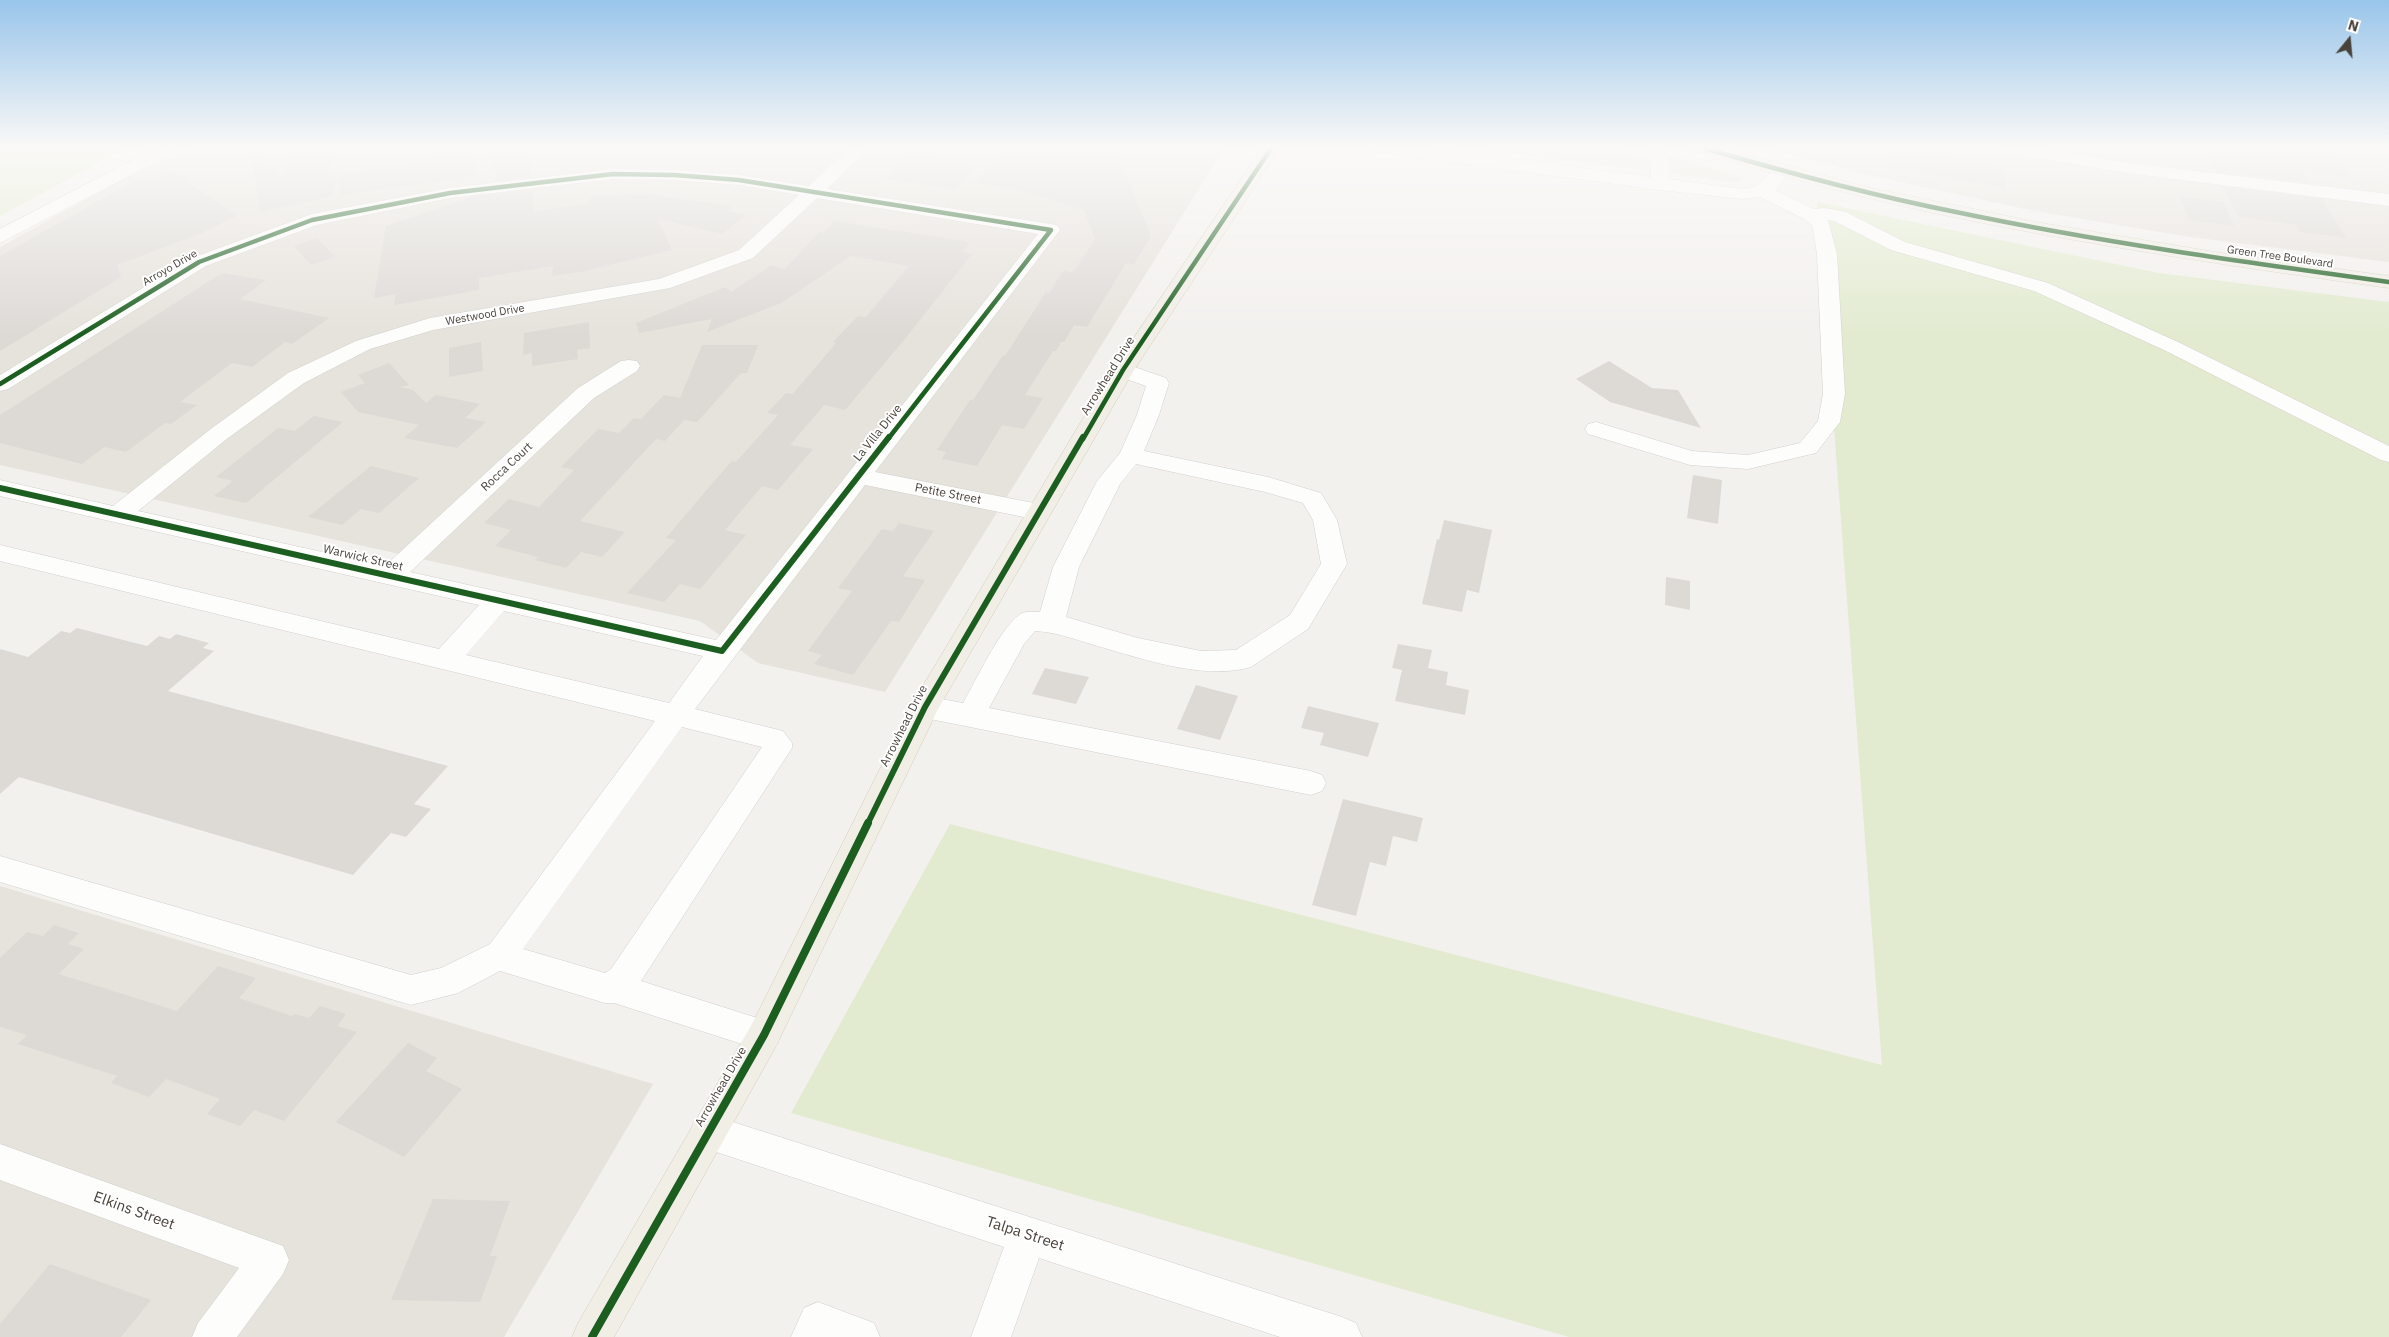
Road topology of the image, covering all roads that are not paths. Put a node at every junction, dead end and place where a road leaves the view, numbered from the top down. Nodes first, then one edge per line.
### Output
1 (52, 209) edge
2 (366, 209) edge
3 (795, 209) edge
4 (922, 209) edge
5 (1230, 209) edge
6 (1801, 209) edge
7 (1937, 209) edge
8 (1812, 215) junction
9 (1051, 230) joint
10 (0, 237) edge
11 (2389, 282) edge
12 (629, 366) dead end
13 (1123, 370) junction
14 (0, 384) edge
15 (1596, 429) dead end
16 (1131, 455) junction
17 (2389, 455) edge
18 (858, 476) junction
19 (0, 488) edge
20 (1039, 512) junction
21 (117, 515) junction
22 (0, 552) edge
23 (390, 576) junction
24 (499, 600) junction
25 (1051, 622) junction
26 (722, 650) junction
27 (445, 660) junction
28 (925, 707) junction
29 (675, 715) junction
30 (971, 715) junction
31 (1311, 783) dead end
32 (0, 869) edge
33 (502, 954) junction
34 (614, 988) junction
35 (764, 1035) junction
36 (708, 1132) junction
37 (0, 1162) edge
38 (1028, 1235) junction
39 (212, 1337) edge
40 (592, 1337) edge
41 (811, 1337) edge
42 (860, 1337) edge
43 (991, 1337) edge
44 (1342, 1337) edge

1 - 10 street
2 - 14 street, Arroyo Drive
3 - 21 street, Westwood Drive
4 - 9 street, Arroyo Drive
5 - 13 main road, Arrowhead Drive
6 - 8 street
7 - 11 main road, Green Tree Boulevard
8 - 15 street
8 - 17 street
9 - 18 street, La Villa Drive
12 - 23 street, Rocca Court
13 - 16 street
13 - 20 main road, Arrowhead Drive
16 - 25 street
16 - 25 street
18 - 20 street, Petite Street
18 - 26 street, La Villa Drive
19 - 21 street, Warwick Street
20 - 28 main road, Arrowhead Drive
21 - 23 street, Warwick Street
22 - 27 street
23 - 24 street, Warwick Street
24 - 26 street, Warwick Street
24 - 27 street
25 - 30 street
26 - 29 street, La Villa Drive
27 - 29 street
28 - 30 street
28 - 35 main road, Arrowhead Drive
29 - 33 street, La Villa Drive
29 - 34 street
30 - 31 street
32 - 33 street
33 - 34 street
34 - 35 street
35 - 36 main road, Arrowhead Drive
36 - 38 street, Talpa Street
36 - 40 main road, Arrowhead Drive
37 - 39 street, Elkins Street
38 - 43 street
38 - 44 street, Talpa Street
41 - 42 street

